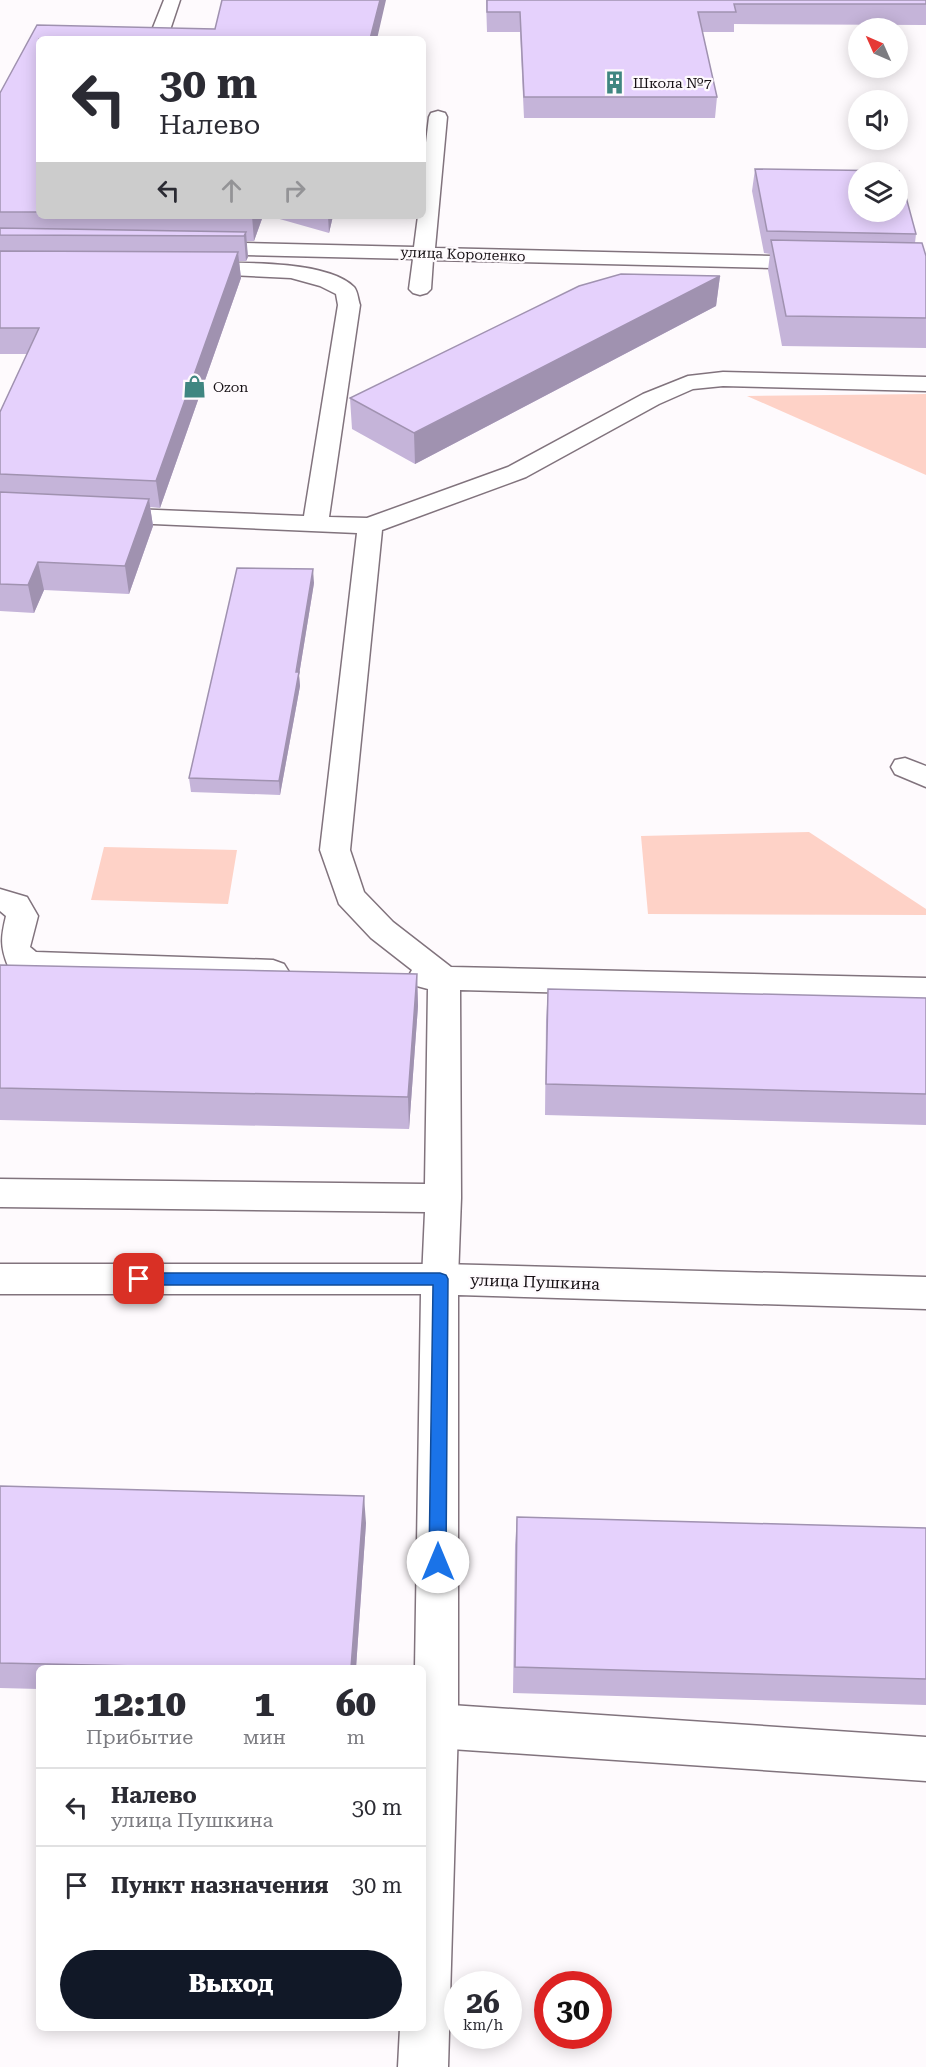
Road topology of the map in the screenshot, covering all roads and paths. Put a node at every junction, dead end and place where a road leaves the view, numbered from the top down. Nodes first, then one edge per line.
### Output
1 (172, 0) edge
2 (161, 30) edge
3 (438, 117) dead end
4 (427, 179) edge
5 (426, 197) edge
6 (425, 219) edge
7 (423, 252) junction
8 (830, 263) edge
9 (420, 289) dead end
10 (926, 384) edge
11 (82, 514) edge
12 (315, 524) junction
13 (370, 526) junction
14 (0, 900) edge
15 (304, 973) edge
16 (398, 976) edge
17 (444, 978) junction
18 (926, 990) edge
19 (0, 1193) edge
20 (443, 1198) junction
21 (0, 1279) edge
22 (440, 1279) junction
23 (926, 1293) edge
24 (436, 1726) junction
25 (926, 1759) edge
26 (426, 1988) edge
27 (424, 2031) edge
28 (423, 2067) edge

1 - 2 street
3 - 4 street
4 - 5 street
6 - 7 street
7 - 8 street, улица Короленко
7 - 9 street
7 - 12 street, улица Короленко
10 - 13 street
11 - 12 street
12 - 13 street
13 - 17 street
14 - 15 street
16 - 17 street
17 - 18 street
17 - 20 street
19 - 20 street
20 - 22 street
21 - 22 street, улица Пушкина
22 - 23 street, улица Пушкина
22 - 24 street
24 - 25 street
24 - 26 street
27 - 28 street

